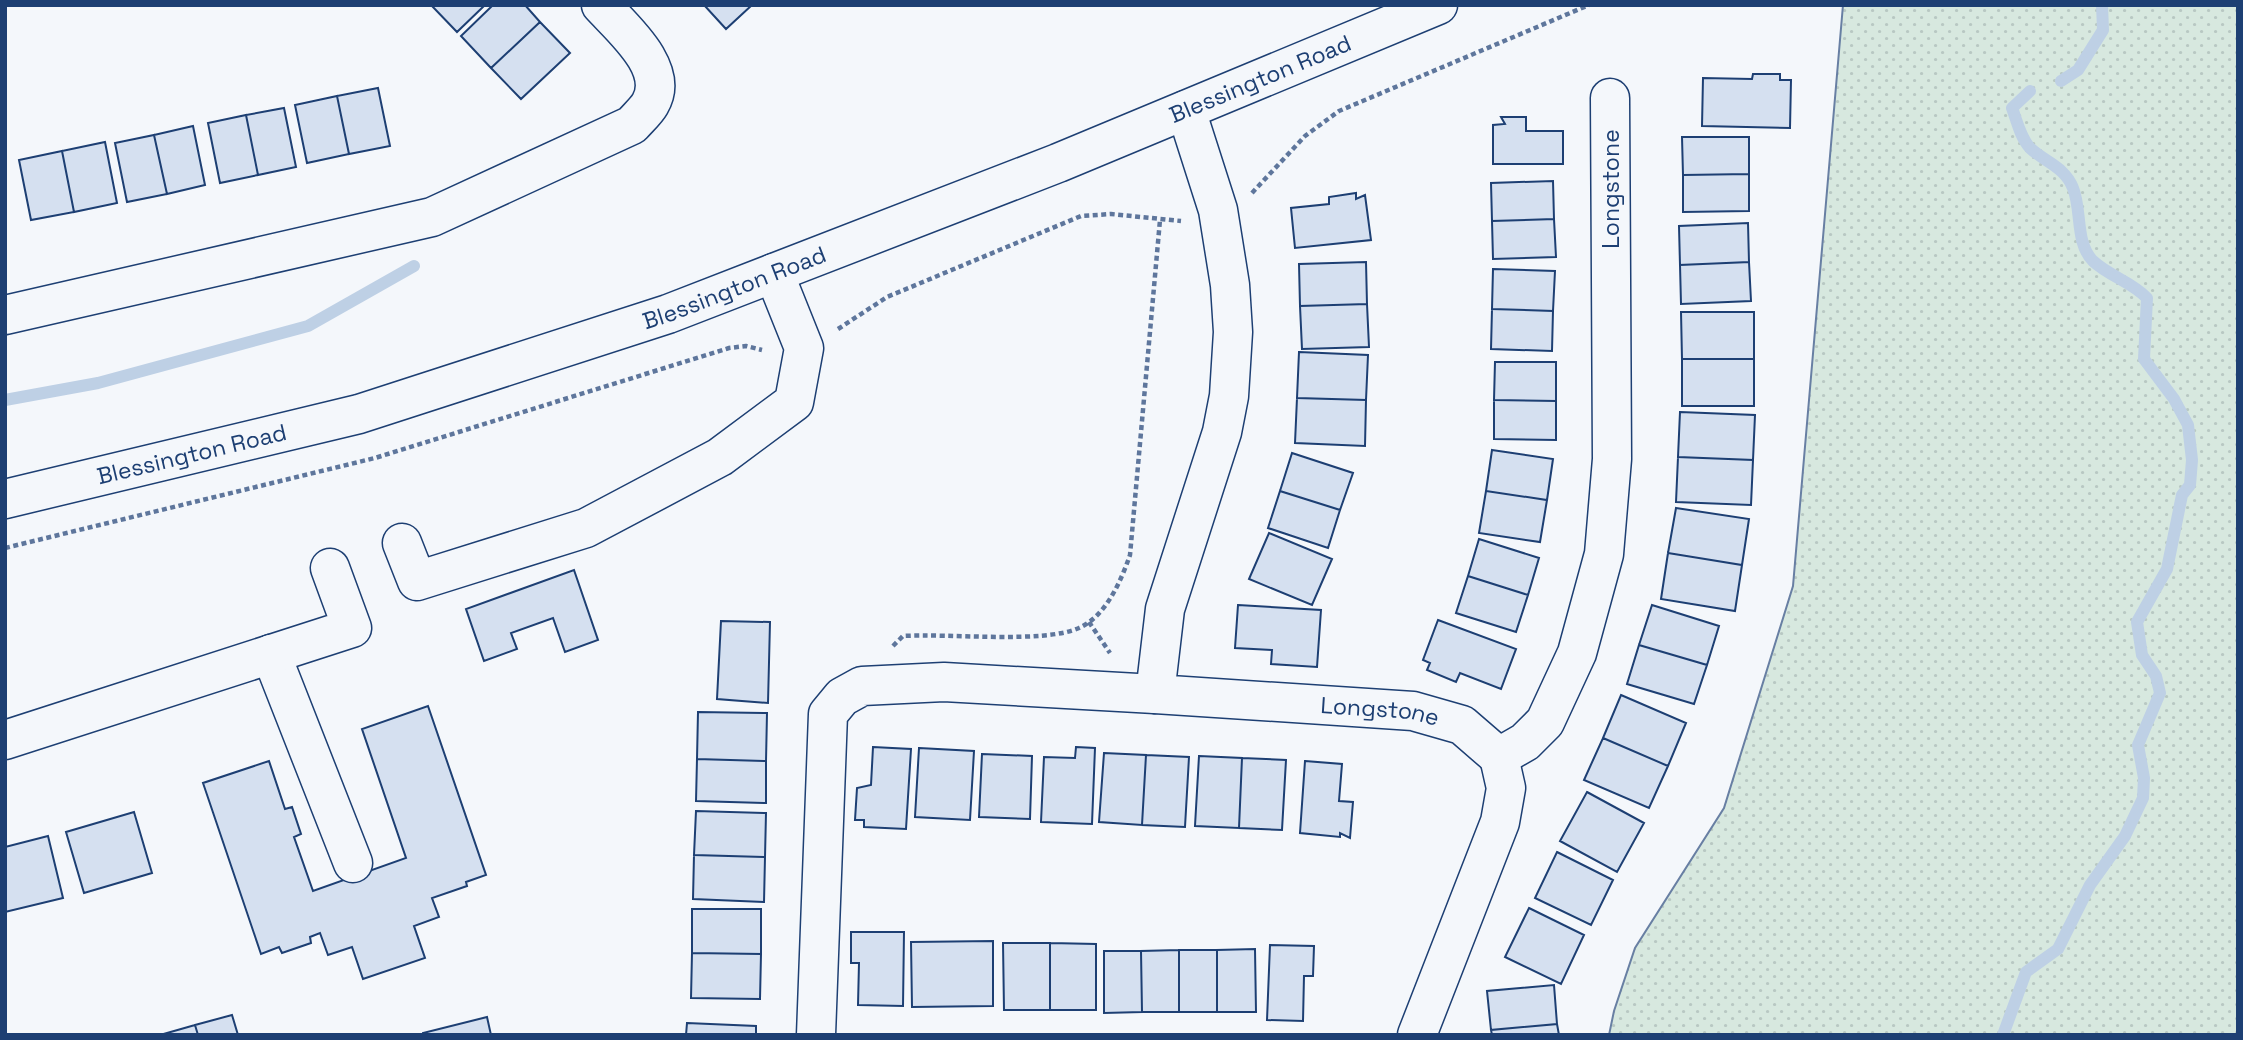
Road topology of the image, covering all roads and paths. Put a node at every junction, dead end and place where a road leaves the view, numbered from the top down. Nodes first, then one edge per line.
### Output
1 (601, 5) edge
2 (1438, 5) edge
3 (1589, 5) edge
4 (1611, 98) dead end
5 (1186, 110) junction
6 (1249, 196) dead end
7 (1189, 218) dead end
8 (1160, 220) junction
9 (774, 273) junction
10 (5, 315) edge
11 (829, 333) dead end
12 (5, 499) edge
13 (402, 543) dead end
14 (330, 568) dead end
15 (271, 654) junction
16 (878, 686) junction
17 (1155, 694) junction
18 (5, 740) edge
19 (1499, 757) junction
20 (353, 863) dead end
21 (816, 1035) edge
22 (1417, 1035) edge

1 - 10 street
2 - 5 street, Blessington Road
3 - 6 path
4 - 19 street, Longstone
5 - 9 street, Blessington Road
5 - 17 street
7 - 8 path
8 - 11 path
8 - 16 path
9 - 12 street, Blessington Road
9 - 13 street
14 - 15 street
15 - 18 street
15 - 20 street
16 - 17 street, Longstone
16 - 21 street, Longstone
17 - 19 street, Longstone
19 - 22 street

